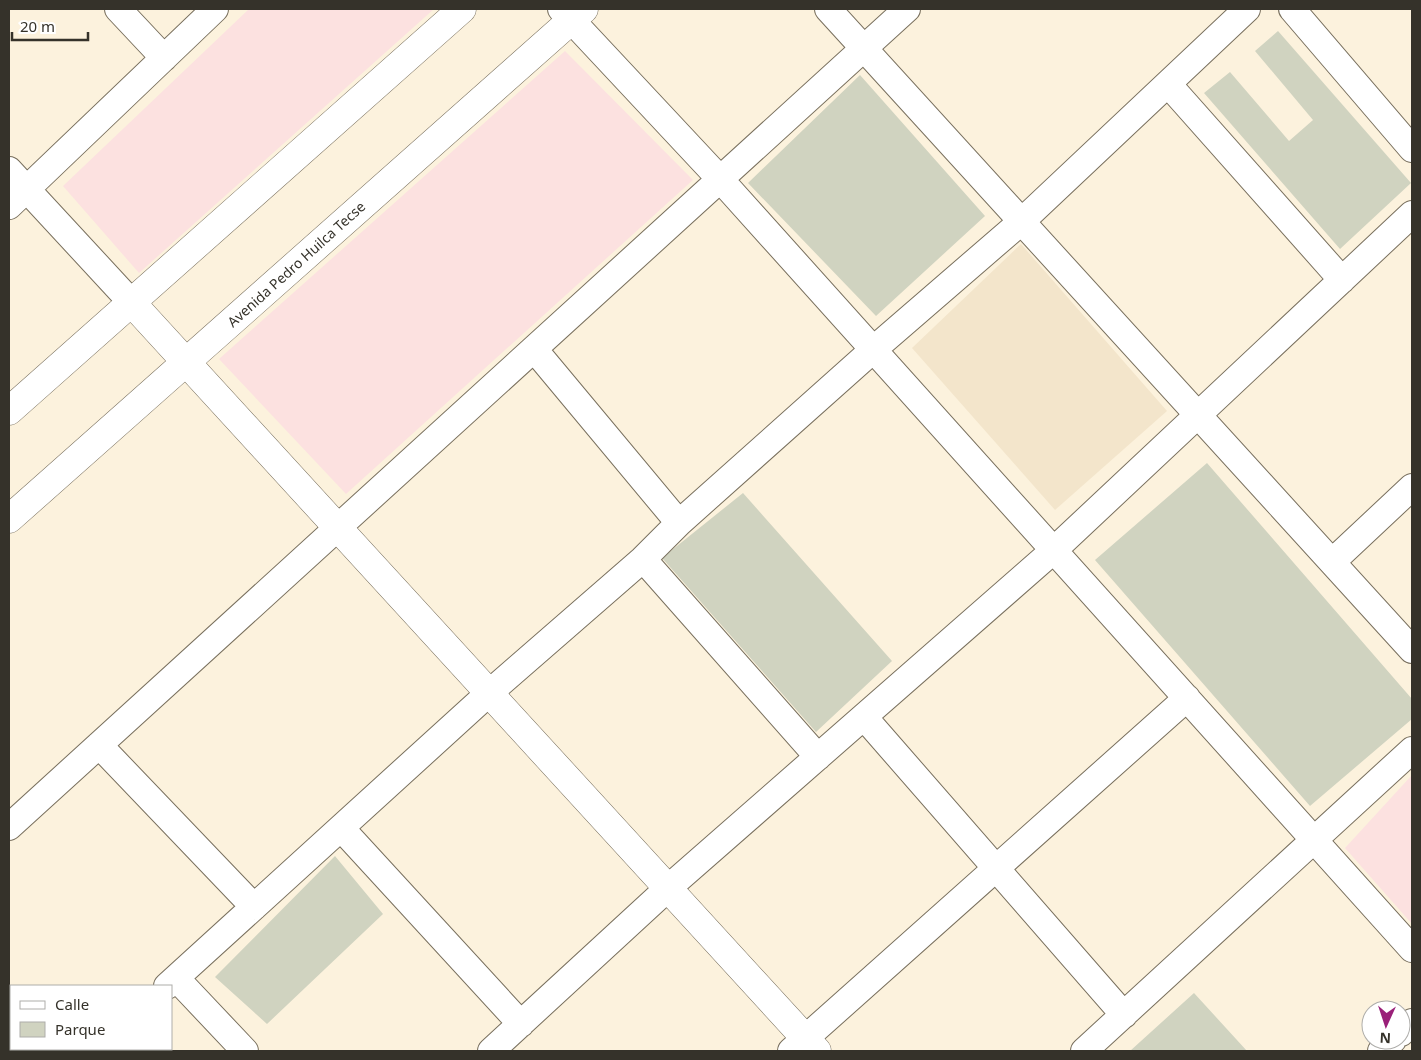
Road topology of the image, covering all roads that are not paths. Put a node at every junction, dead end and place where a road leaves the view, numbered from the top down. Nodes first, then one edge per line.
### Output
1 (118, 9) edge
2 (215, 9) edge
3 (462, 9) edge
4 (828, 9) edge
5 (907, 9) edge
6 (1247, 9) edge
7 (1292, 9) edge
8 (572, 12) edge
9 (865, 48) junction
10 (164, 58) junction
11 (1168, 84) junction
12 (1412, 148) edge
13 (9, 170) edge
14 (720, 179) junction
15 (18, 198) edge
16 (1411, 218) edge
17 (1022, 221) junction
18 (1342, 280) junction
19 (131, 302) junction
20 (534, 349) junction
21 (874, 349) junction
22 (186, 362) junction
23 (9, 411) edge
24 (1199, 416) junction
25 (1412, 487) edge
26 (9, 519) edge
27 (679, 523) junction
28 (338, 527) junction
29 (1054, 550) junction
30 (642, 559) junction
31 (1332, 562) junction
32 (1412, 650) edge
33 (489, 693) junction
34 (1188, 698) junction
35 (864, 717) junction
36 (99, 745) junction
37 (1412, 750) edge
38 (818, 757) junction
39 (9, 827) edge
40 (341, 828) junction
41 (1315, 841) junction
42 (996, 868) junction
43 (667, 889) junction
44 (254, 907) junction
45 (1412, 949) edge
46 (172, 982) edge
47 (1124, 1015) junction
48 (521, 1024) junction
49 (805, 1047) edge
50 (500, 1048) edge
51 (245, 1051) edge
52 (1084, 1051) edge

1 - 10 street
2 - 10 street
3 - 19 main road
4 - 9 street
5 - 9 street
6 - 11 street
7 - 12 street
8 - 14 street
8 - 22 main road, Avenida Pedro Huilca Tecse
9 - 14 street
9 - 17 street
10 - 15 street
11 - 17 street
11 - 18 street
13 - 15 street
14 - 20 street
14 - 21 street
15 - 19 street
16 - 18 street
17 - 21 street
17 - 24 street
18 - 24 street
19 - 22 main road
19 - 23 main road
20 - 27 street
20 - 28 street
21 - 27 street
21 - 29 street
22 - 26 main road, Avenida Pedro Huilca Tecse
22 - 28 main road
24 - 29 street
24 - 31 street
25 - 31 street
27 - 30 street
28 - 33 main road
28 - 36 street
29 - 34 street
29 - 35 street
30 - 33 street
30 - 38 street
31 - 32 street
33 - 40 street
33 - 43 main road
34 - 41 street
34 - 42 street
35 - 38 street
35 - 42 street
36 - 39 street
36 - 44 street
37 - 41 street
38 - 43 street
40 - 44 street
40 - 48 street
41 - 45 street
41 - 47 street
42 - 47 street
42 - 49 street
43 - 48 street
43 - 49 main road
44 - 46 street
46 - 51 street
47 - 52 street
48 - 50 street

